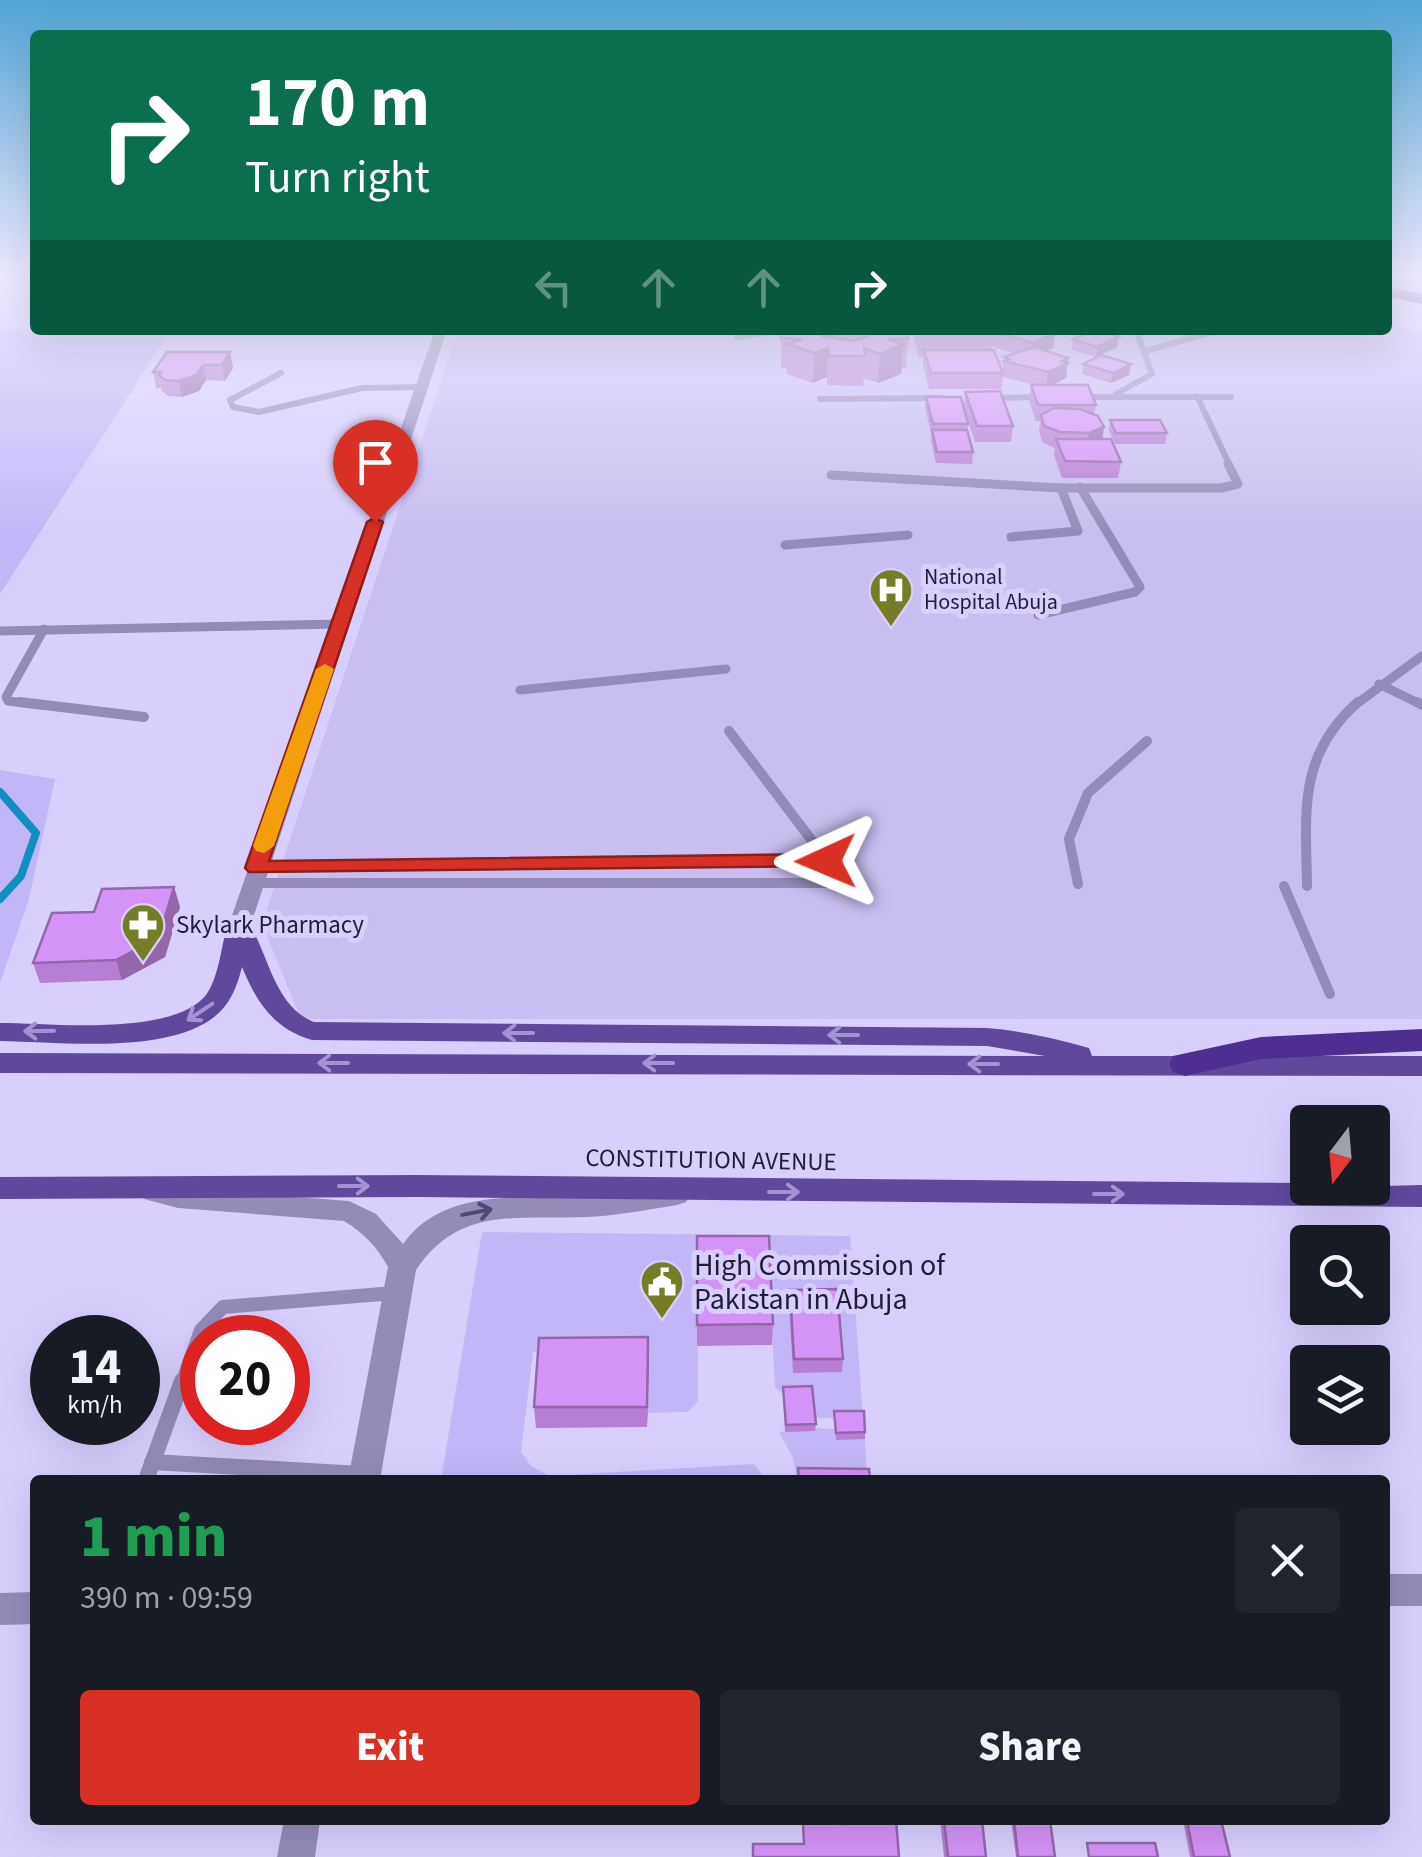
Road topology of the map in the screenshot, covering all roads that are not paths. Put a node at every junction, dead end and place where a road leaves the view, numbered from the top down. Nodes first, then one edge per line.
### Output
1 (431, 362) edge
2 (1149, 362) edge
3 (281, 373) dead end
4 (422, 387) junction
5 (1112, 396) junction
6 (1197, 396) junction
7 (1231, 396) dead end
8 (1048, 397) edge
9 (1064, 397) edge
10 (955, 398) edge
11 (974, 398) edge
12 (820, 400) dead end
13 (831, 476) dead end
14 (1062, 488) junction
15 (1080, 488) junction
16 (908, 535) dead end
17 (1012, 537) dead end
18 (786, 546) dead end
19 (1038, 615) dead end
20 (340, 624) junction
21 (44, 629) junction
22 (0, 631) edge
23 (1422, 656) edge
24 (726, 669) dead end
25 (1380, 684) junction
26 (520, 690) dead end
27 (1422, 706) edge
28 (144, 716) dead end
29 (728, 730) dead end
30 (1147, 741) dead end
31 (826, 861) junction
32 (254, 875) junction
33 (1078, 884) dead end
34 (1284, 886) dead end
35 (1307, 886) dead end
36 (238, 927) junction
37 (1330, 994) dead end
38 (0, 1032) edge
39 (1422, 1040) edge
40 (0, 1063) edge
41 (1112, 1064) junction
42 (1185, 1064) junction
43 (1422, 1066) edge
44 (6, 1188) edge
45 (130, 1188) junction
46 (710, 1191) junction
47 (1422, 1196) edge
48 (400, 1280) junction
49 (152, 1462) junction
50 (148, 1475) edge
51 (336, 1475) edge
52 (364, 1475) edge
53 (1390, 1590) edge
54 (1422, 1590) edge
55 (30, 1608) edge
56 (0, 1609) edge
57 (301, 1825) edge
58 (296, 1857) edge

1 - 4 street
2 - 5 lane
3 - 4 lane
4 - 20 street
5 - 6 lane
5 - 9 lane
6 - 7 lane
6 - 15 lane
8 - 11 lane
10 - 12 lane
13 - 14 lane
14 - 15 lane
14 - 17 lane
15 - 19 lane
16 - 18 lane
20 - 21 lane
20 - 32 street
21 - 22 lane
21 - 28 lane
23 - 25 lane
24 - 26 lane
25 - 27 lane
25 - 35 lane
29 - 31 lane
30 - 33 lane
31 - 32 lane
31 - 32 lane
32 - 36 street
34 - 37 lane
36 -> 38 main road
41 -> 36 main road
39 - 42 highway
41 -> 40 main road
41 - 42 main road
42 - 43 main road
44 - 45 main road, CONSTITUTION AVENUE
45 -> 46 main road, CONSTITUTION AVENUE
45 - 48 street
46 -> 47 main road, CONSTITUTION AVENUE
48 -> 46 street
48 - 49 lane
48 - 52 street
49 - 50 lane
49 - 51 lane
53 - 54 street
55 - 56 street
57 - 58 street

